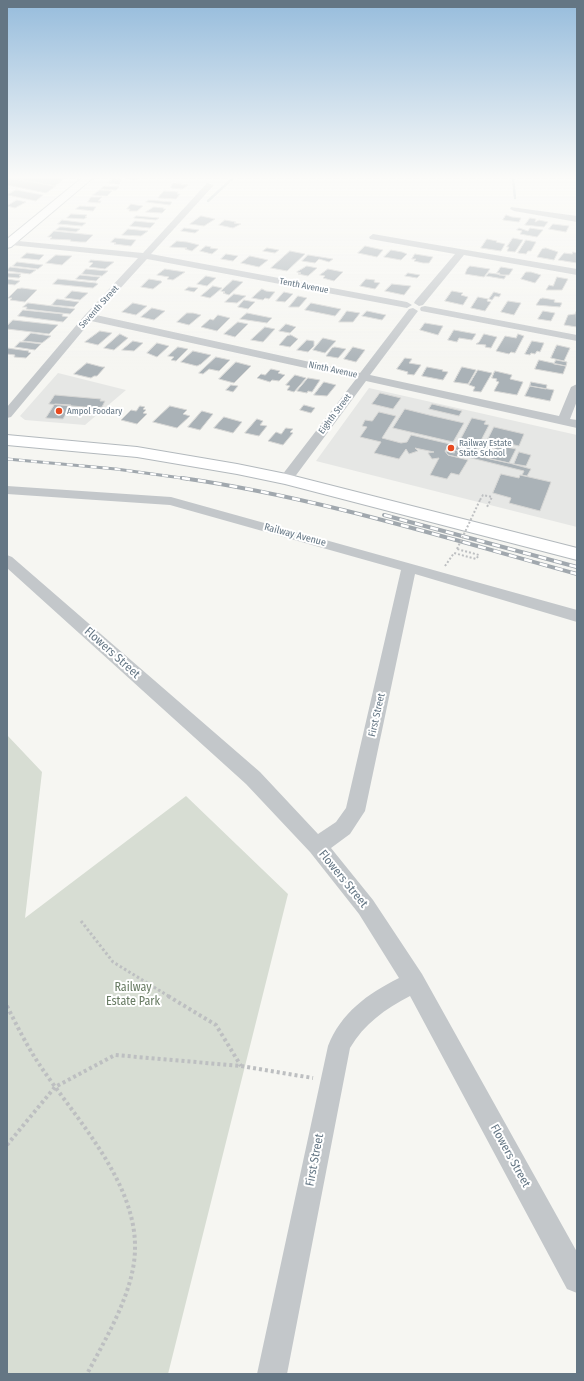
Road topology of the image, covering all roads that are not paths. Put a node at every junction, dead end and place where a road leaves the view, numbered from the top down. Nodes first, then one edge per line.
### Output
1 (158, 241) edge
2 (397, 241) edge
3 (9, 244) edge
4 (461, 253) junction
5 (145, 256) junction
6 (577, 272) edge
7 (416, 307) junction
8 (89, 317) junction
9 (577, 338) edge
10 (363, 376) junction
11 (577, 387) edge
12 (7, 414) edge
13 (563, 420) junction
14 (577, 424) edge
15 (7, 430) edge
16 (7, 440) edge
17 (290, 473) junction
18 (7, 490) edge
19 (577, 539) edge
20 (577, 554) edge
21 (7, 560) edge
22 (409, 567) junction
23 (577, 616) edge
24 (317, 846) junction
25 (414, 982) junction
26 (577, 1279) edge
27 (272, 1374) edge

1 - 5 street, Seventh Street
2 - 4 street
3 - 5 street, Tenth Avenue
4 - 6 street
4 - 7 street, Eighth Street
5 - 7 street, Tenth Avenue
5 - 8 street, Seventh Street
7 - 9 street, Tenth Avenue
7 - 10 street, Eighth Street
8 - 10 street, Ninth Avenue
8 - 12 street, Seventh Street
10 - 13 street, Ninth Avenue
10 - 17 street, Eighth Street
11 - 13 street
13 - 14 street, Ninth Avenue
15 - 17 main road
16 - 17 main road
17 - 19 main road
17 - 20 main road
18 - 22 street, Railway Avenue
21 - 24 street, Flowers Street
22 - 23 street, Railway Avenue
22 - 24 street, First Street
24 - 25 street, Flowers Street
25 - 26 street, Flowers Street
25 - 27 street, First Street

